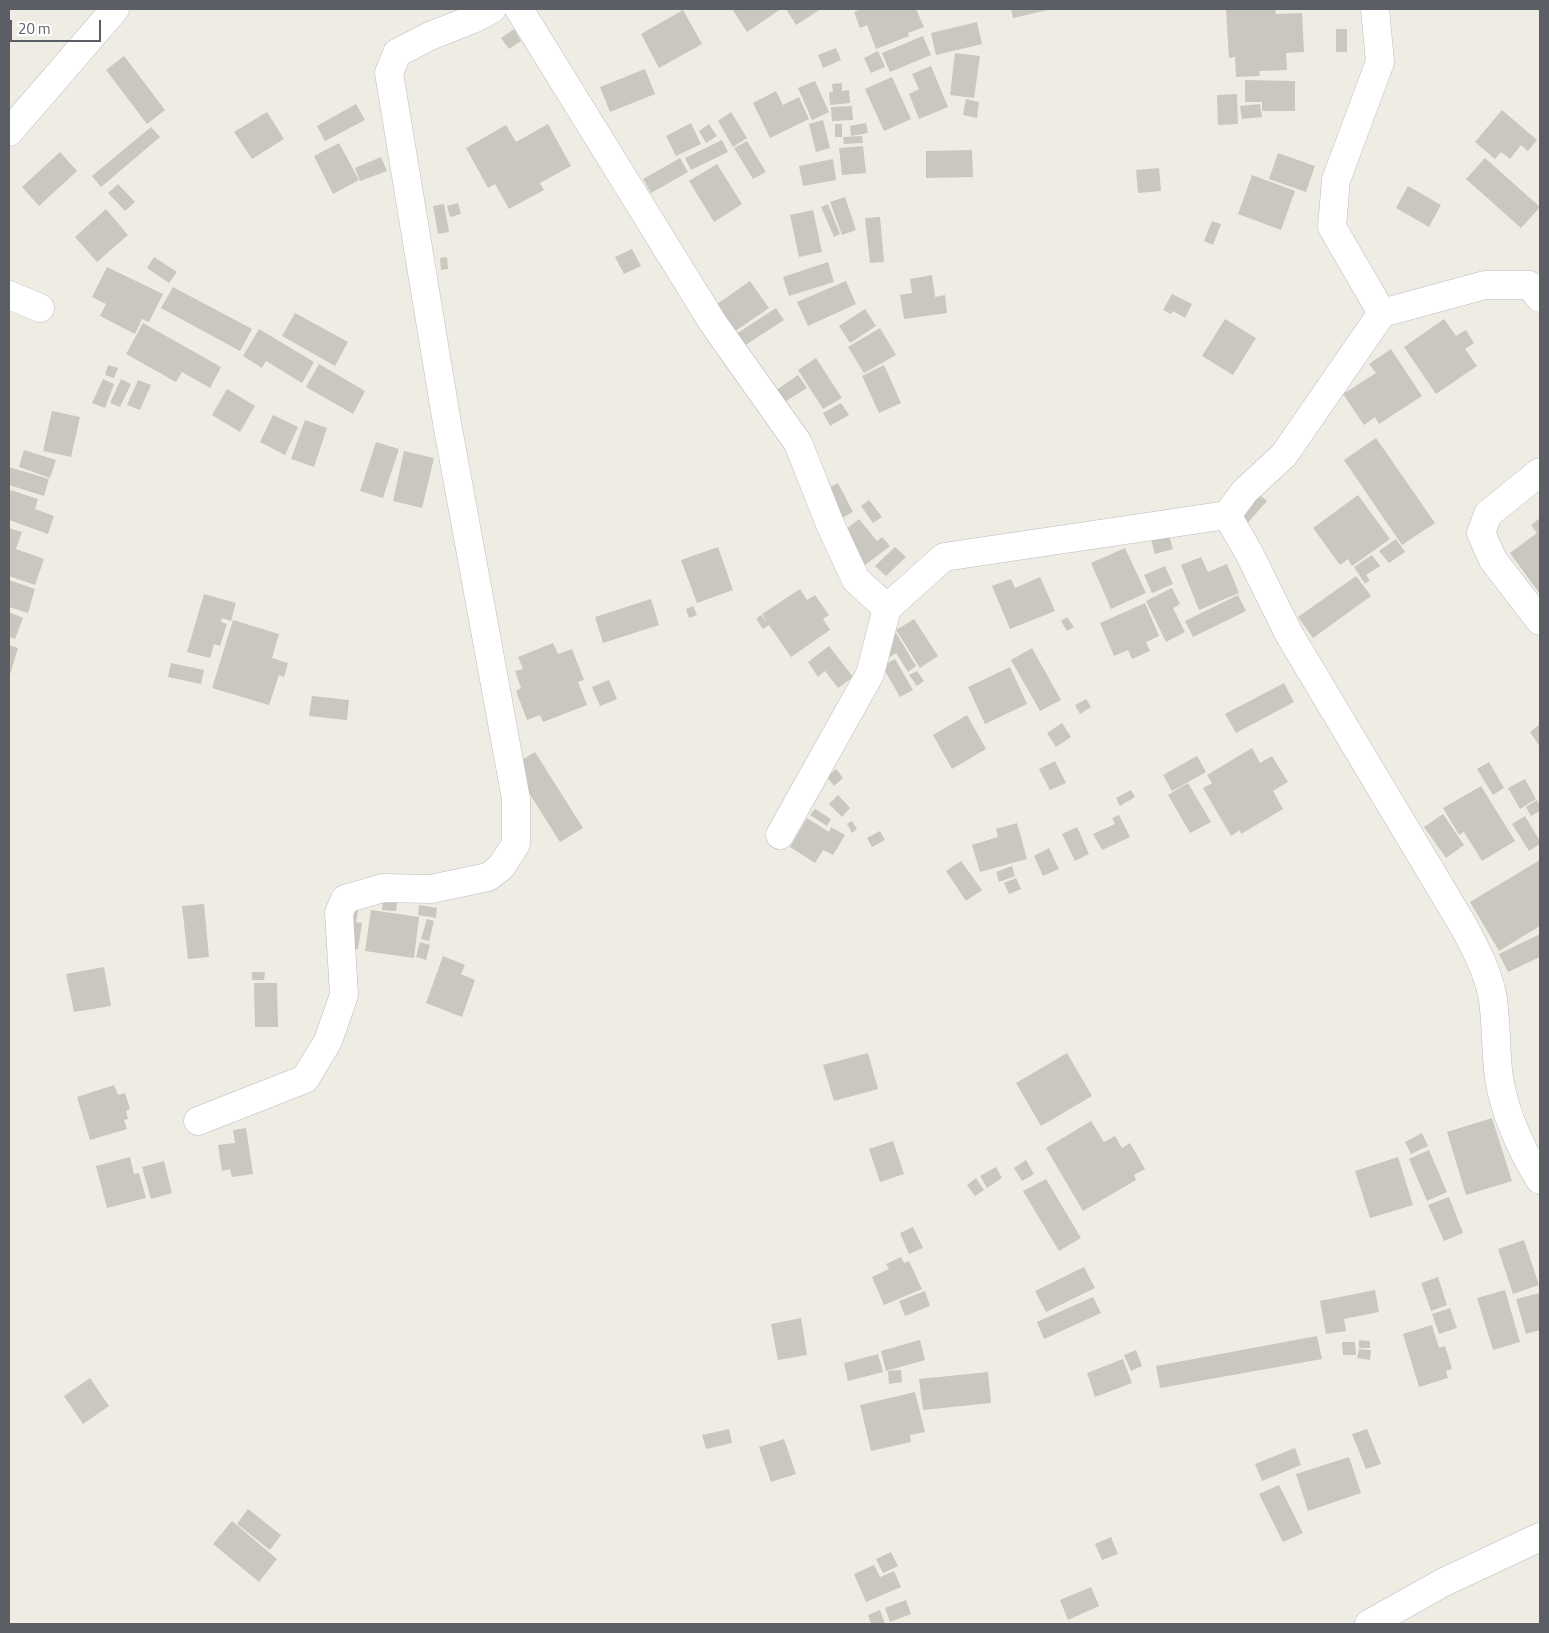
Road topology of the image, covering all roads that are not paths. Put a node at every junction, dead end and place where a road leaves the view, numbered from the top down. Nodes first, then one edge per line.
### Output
1 (114, 9) edge
2 (492, 9) edge
3 (519, 9) edge
4 (1375, 9) edge
5 (9, 132) edge
6 (1537, 285) edge
7 (9, 295) edge
8 (40, 308) dead end
9 (1382, 313) junction
10 (1540, 472) edge
11 (1227, 515) junction
12 (887, 608) junction
13 (1540, 622) edge
14 (780, 835) dead end
15 (198, 1121) dead end
16 (1540, 1180) edge
17 (1540, 1536) edge
18 (1369, 1624) edge

1 - 5 street
2 - 15 street
3 - 12 street
4 - 9 street
6 - 9 street
7 - 8 street
9 - 11 street
10 - 13 street
11 - 12 street
11 - 16 street
12 - 14 street
17 - 18 street

